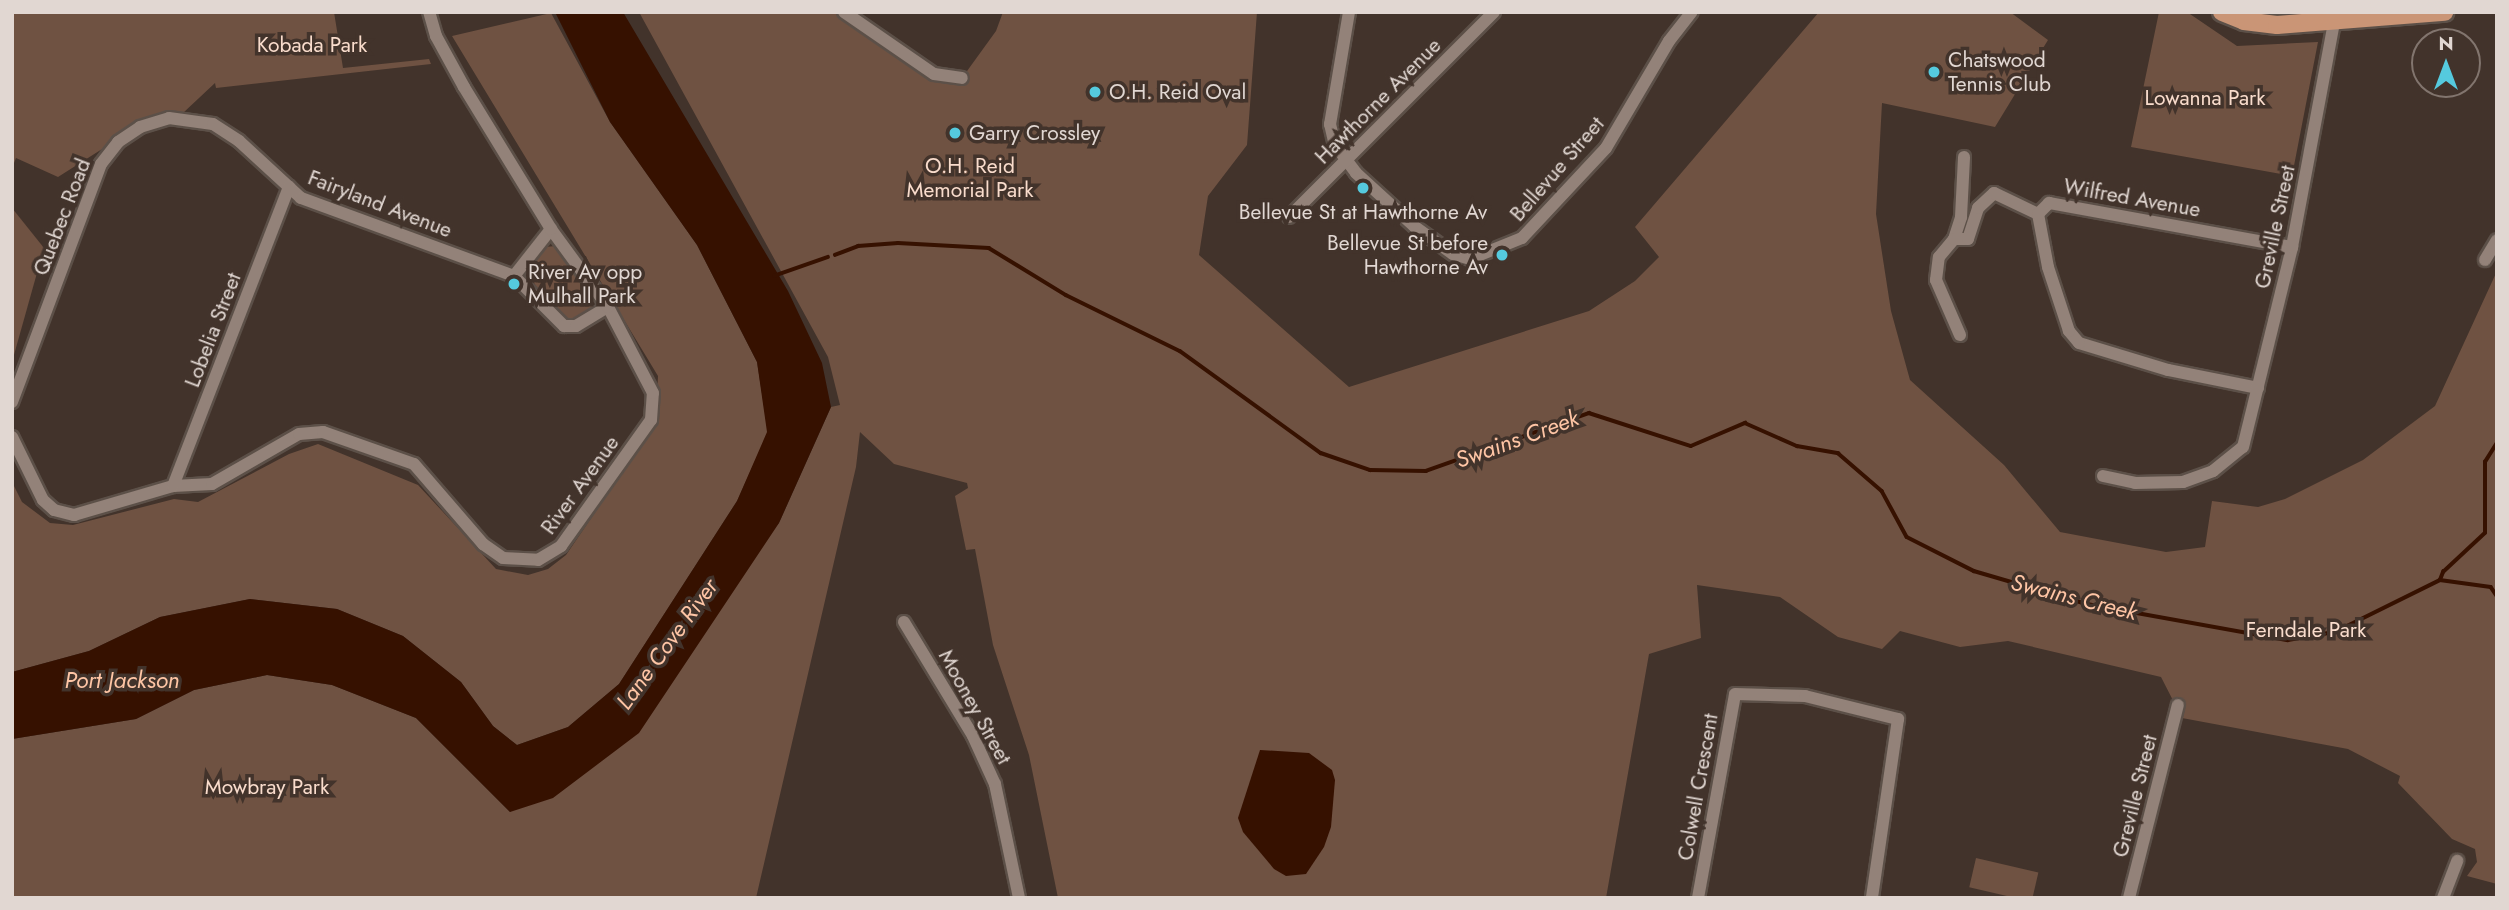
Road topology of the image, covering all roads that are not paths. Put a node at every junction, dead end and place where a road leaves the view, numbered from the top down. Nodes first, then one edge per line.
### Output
1 (429, 12) edge
2 (845, 12) edge
3 (1349, 12) edge
4 (1494, 12) edge
5 (1692, 12) edge
6 (2222, 12) edge
7 (2444, 12) edge
8 (2336, 17) edge
9 (962, 78) dead end
10 (169, 118) joint
11 (1964, 157) dead end
12 (1345, 161) junction
13 (289, 187) junction
14 (2038, 214) junction
15 (1289, 217) dead end
16 (551, 229) junction
17 (1954, 239) junction
18 (2497, 240) edge
19 (2292, 247) junction
20 (2485, 260) dead end
21 (514, 276) junction
22 (608, 307) junction
23 (1960, 335) dead end
24 (2258, 388) junction
25 (12, 402) edge
26 (12, 437) edge
27 (2103, 476) dead end
28 (173, 486) junction
29 (904, 622) dead end
30 (2178, 705) dead end
31 (2457, 861) dead end
32 (1019, 898) edge
33 (1698, 898) edge
34 (1872, 898) edge
35 (2129, 898) edge
36 (2443, 898) edge

1 - 16 street, River Avenue
2 - 9 street
3 - 12 street
4 - 12 street, Hawthorne Avenue
5 - 12 street, Bellevue Street
6 - 8 main road
7 - 8 main road
8 - 19 street, Greville Street
10 - 13 street, Fairyland Avenue
10 - 25 street, Quebec Road
11 - 17 street
12 - 15 street, Hawthorne Avenue
13 - 21 street, Fairyland Avenue
13 - 28 street, Lobelia Street
14 - 17 street
14 - 19 street, Wilfred Avenue
14 - 24 street, Wilfred Avenue
16 - 21 street
16 - 22 street, River Avenue
17 - 23 street
18 - 20 street
19 - 24 street, Greville Street
21 - 22 street
22 - 28 street, River Avenue
24 - 27 street, Greville Street
26 - 28 street, River Avenue
29 - 32 street, Mooney Street
30 - 35 street, Greville Street
31 - 36 street
33 - 34 street, Colwell Crescent

